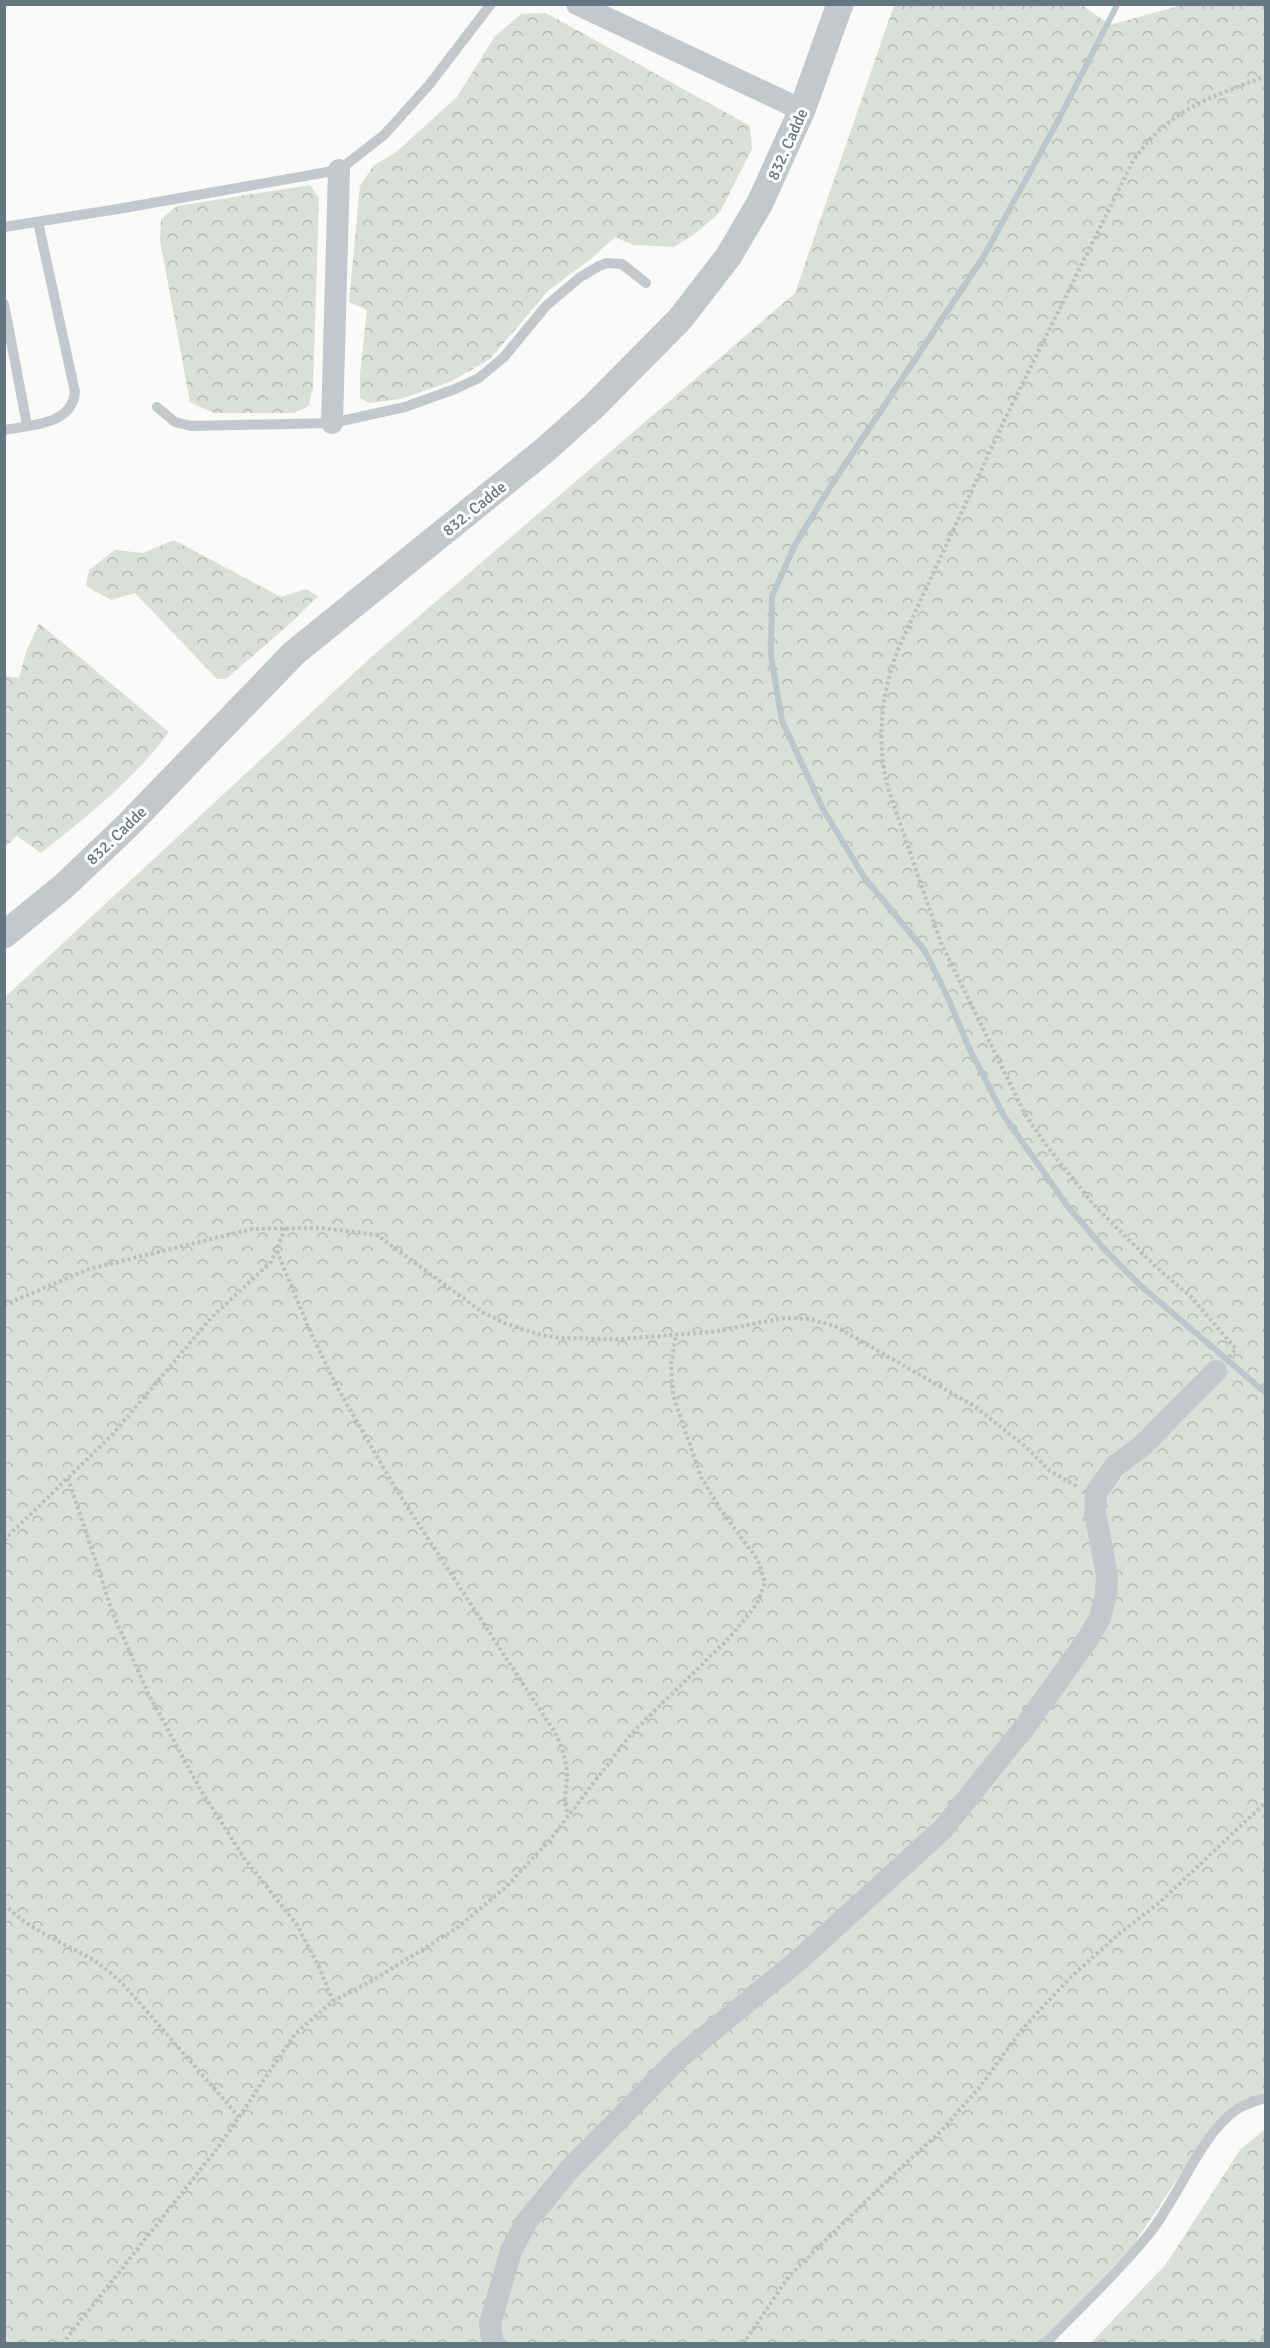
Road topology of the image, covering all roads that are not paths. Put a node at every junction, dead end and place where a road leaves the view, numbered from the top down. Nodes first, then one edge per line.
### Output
1 (491, 4) edge
2 (577, 4) edge
3 (840, 4) edge
4 (802, 110) junction
5 (339, 170) junction
6 (38, 222) junction
7 (4, 227) edge
8 (646, 283) dead end
9 (4, 304) edge
10 (157, 407) dead end
11 (332, 423) junction
12 (27, 425) junction
13 (4, 430) edge
14 (4, 935) edge
15 (1216, 1371) dead end
16 (1266, 2098) edge
17 (1266, 2338) edge
18 (493, 2343) edge
19 (1045, 2343) edge
20 (1264, 2343) edge

1 - 5 lane
2 - 4 street
3 - 4 street, 832. Cadde
4 - 14 street, 832. Cadde
5 - 6 lane
5 - 11 street
6 - 7 lane
6 - 12 lane
8 - 11 lane
9 - 12 lane
10 - 11 lane
12 - 13 lane
15 - 18 street
16 - 19 lane
17 - 20 lane

